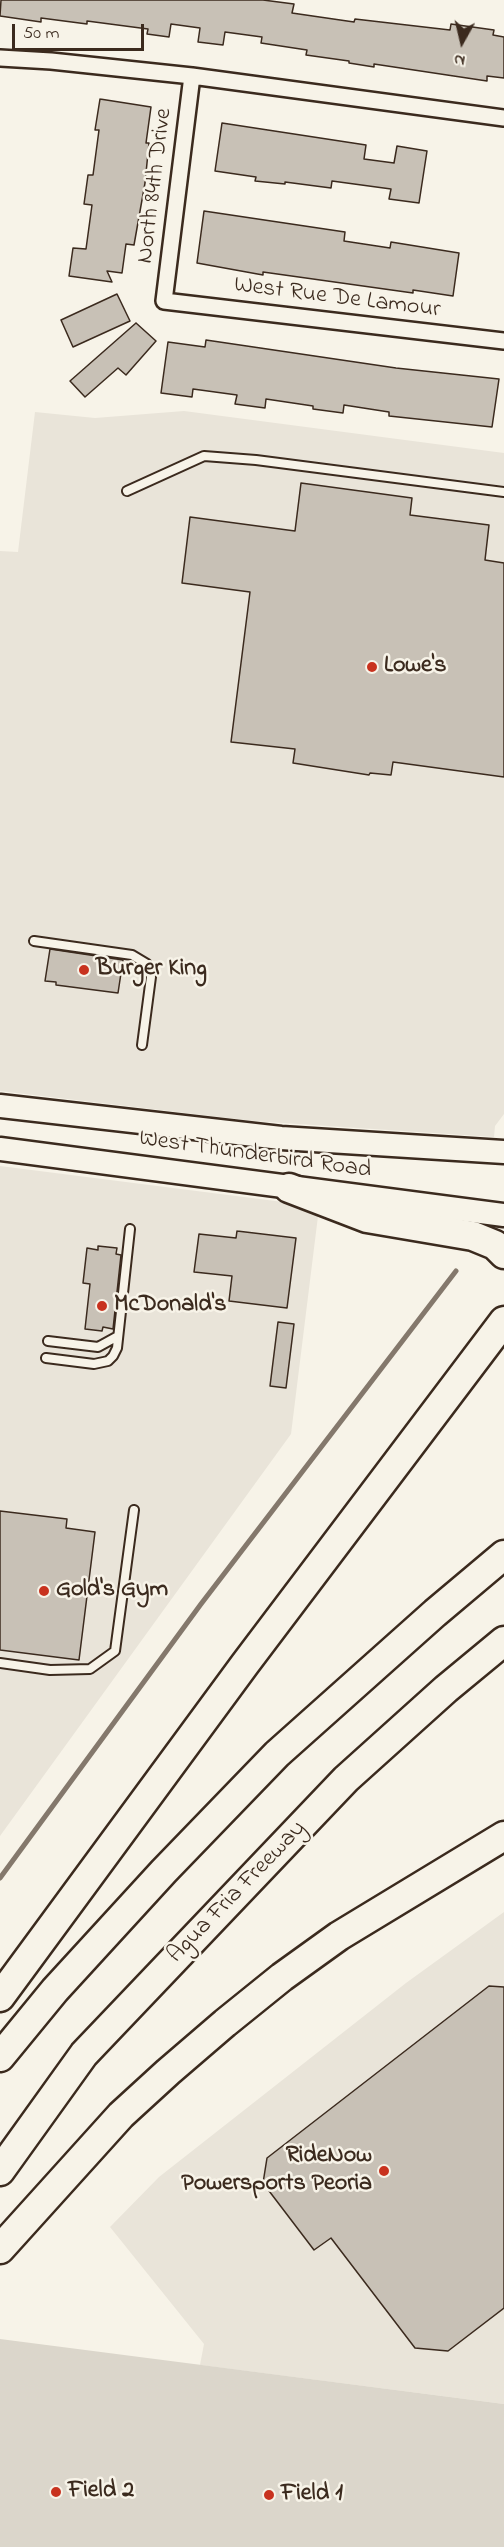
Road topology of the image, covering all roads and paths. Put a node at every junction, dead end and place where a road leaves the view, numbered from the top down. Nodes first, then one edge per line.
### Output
1 (0, 58) edge
2 (192, 76) junction
3 (504, 118) edge
4 (164, 301) joint
5 (504, 341) edge
6 (127, 491) dead end
7 (504, 492) edge
8 (34, 942) dead end
9 (142, 1045) dead end
10 (0, 1106) edge
11 (0, 1149) edge
12 (504, 1152) edge
13 (289, 1188) junction
14 (504, 1215) edge
15 (130, 1229) dead end
16 (504, 1254) edge
17 (502, 1320) edge
18 (118, 1336) junction
19 (48, 1341) dead end
20 (46, 1358) dead end
21 (134, 1510) dead end
22 (504, 1555) edge
23 (504, 1641) edge
24 (0, 1663) edge
25 (504, 1836) edge
26 (0, 1997) edge
27 (0, 2057) edge
28 (0, 2171) edge
29 (0, 2249) edge

1 - 2 street
2 - 3 street
2 - 4 street, North 84th Drive
4 - 5 street, West Rue De Lamour
6 - 7 lane
8 - 9 lane
10 - 12 main road, West Thunderbird Road
11 - 13 main road, West Thunderbird Road
13 - 14 main road, West Thunderbird Road
13 - 16 highway
15 - 18 lane
17 - 26 highway
18 - 19 lane
18 - 20 lane
21 - 24 lane
22 - 27 highway
23 - 28 highway, Agua Fria Freeway
25 - 29 highway

